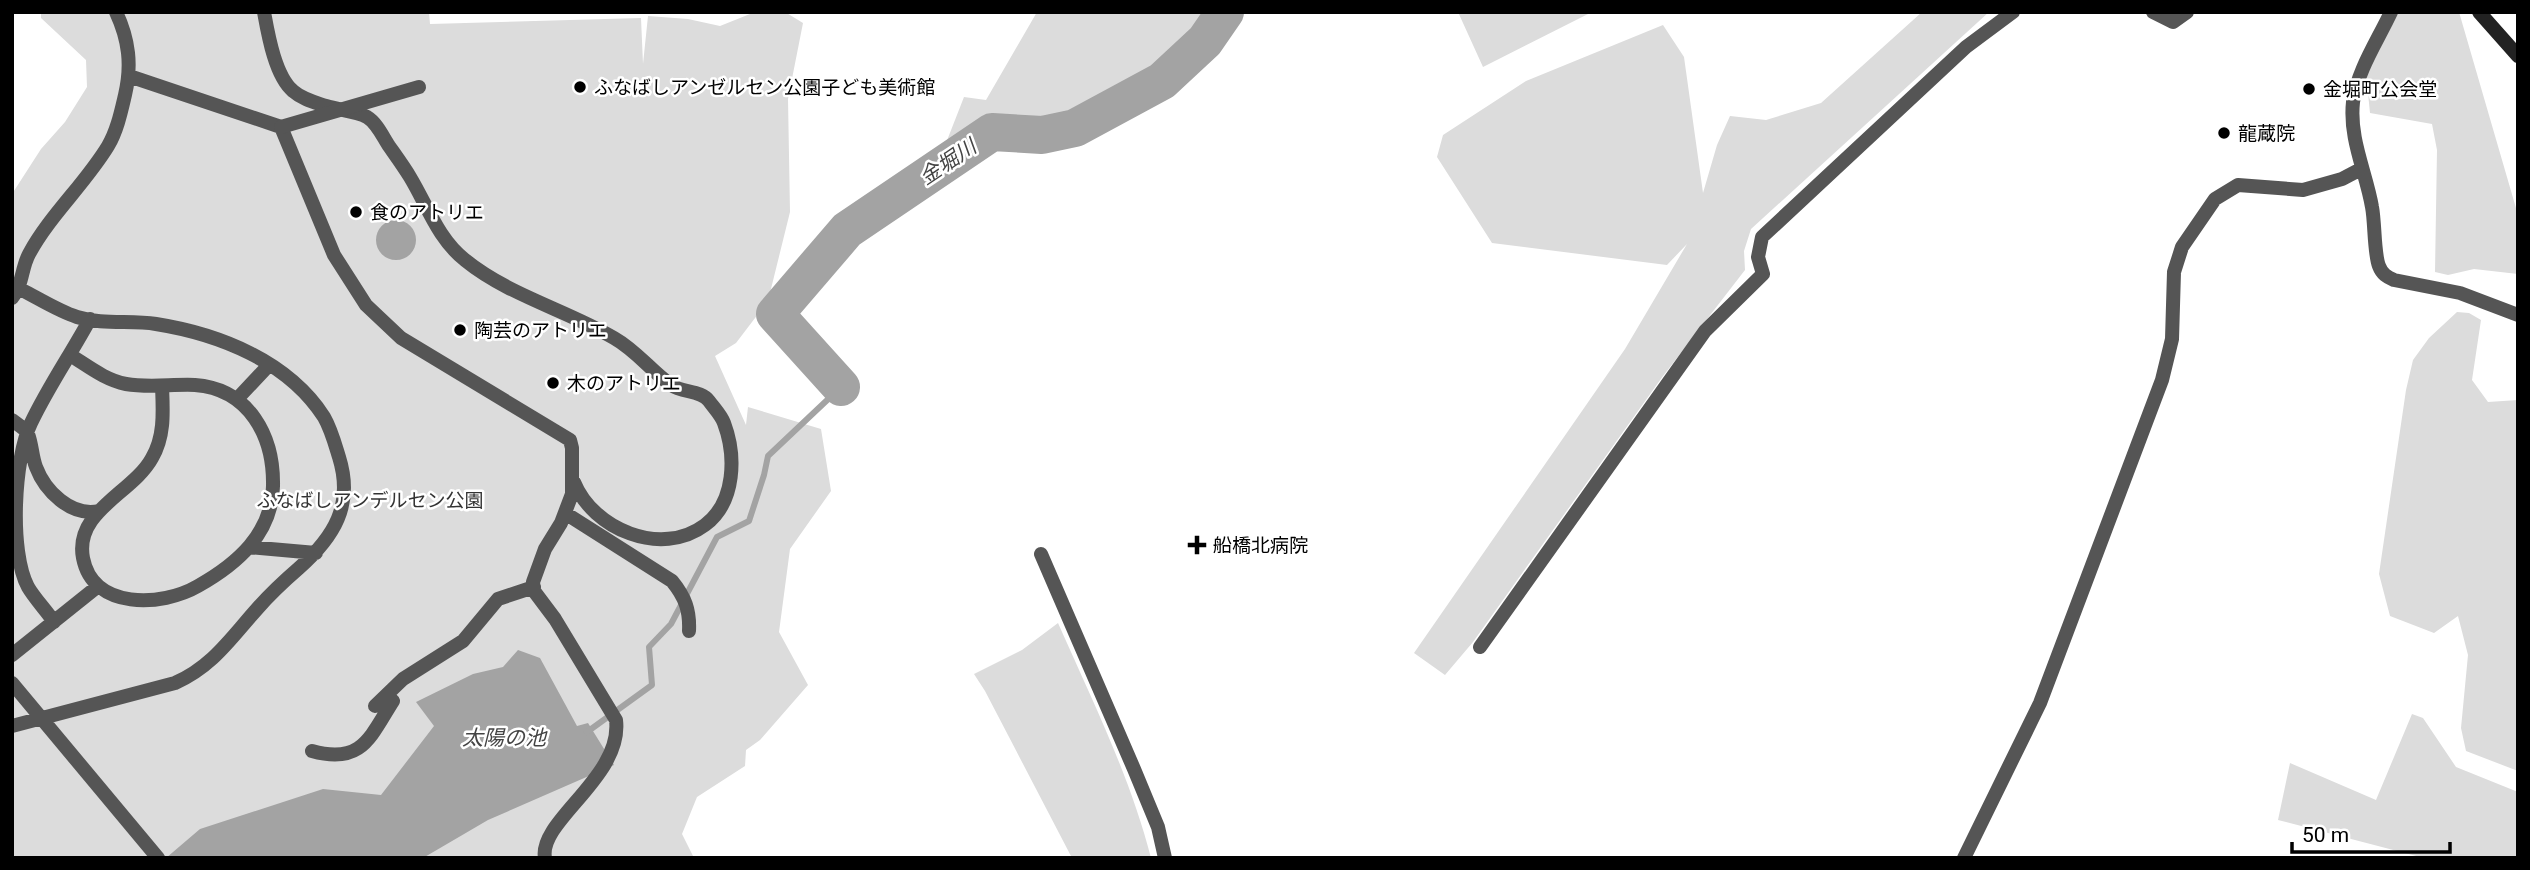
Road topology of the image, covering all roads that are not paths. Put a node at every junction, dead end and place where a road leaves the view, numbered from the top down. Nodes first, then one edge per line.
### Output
1 (116, 12) edge
2 (264, 12) edge
3 (2013, 12) edge
4 (2153, 12) edge
5 (2188, 12) edge
6 (2391, 12) edge
7 (2479, 12) edge
8 (2518, 56) edge
9 (129, 76) junction
10 (419, 87) dead end
11 (281, 127) junction
12 (2361, 169) junction
13 (16, 294) edge
14 (2518, 315) edge
15 (90, 320) junction
16 (70, 355) junction
17 (269, 365) junction
18 (162, 386) junction
19 (237, 399) junction
20 (12, 420) edge
21 (28, 432) junction
22 (572, 478) junction
23 (99, 511) junction
24 (565, 513) junction
25 (249, 547) junction
26 (316, 553) junction
27 (1041, 554) dead end
28 (97, 587) junction
29 (534, 587) junction
30 (54, 622) junction
31 (689, 631) dead end
32 (1480, 647) dead end
33 (12, 655) edge
34 (12, 683) edge
35 (393, 701) dead end
36 (375, 706) dead end
37 (41, 718) junction
38 (12, 726) edge
39 (312, 751) dead end
40 (158, 858) edge
41 (545, 858) edge
42 (1165, 858) edge
43 (1964, 858) edge

1 - 9 street
2 - 22 street
3 - 32 street
4 - 5 street
6 - 12 street
7 - 8 street
9 - 11 street
9 - 13 street
10 - 11 street, bridge
11 - 22 street
12 - 14 street
12 - 43 street
13 - 15 street
15 - 16 street
15 - 17 street
16 - 18 street
16 - 21 street
17 - 19 street
17 - 26 street
18 - 19 street
18 - 23 street
19 - 25 street
20 - 21 street
21 - 23 street
21 - 30 street
22 - 24 street
23 - 28 street
24 - 29 street
24 - 31 street
25 - 26 street
25 - 28 street
26 - 37 street
27 - 42 street
28 - 30 street
29 - 36 street
29 - 41 street
30 - 33 street
34 - 37 street
35 - 39 street
37 - 38 street
37 - 40 street

